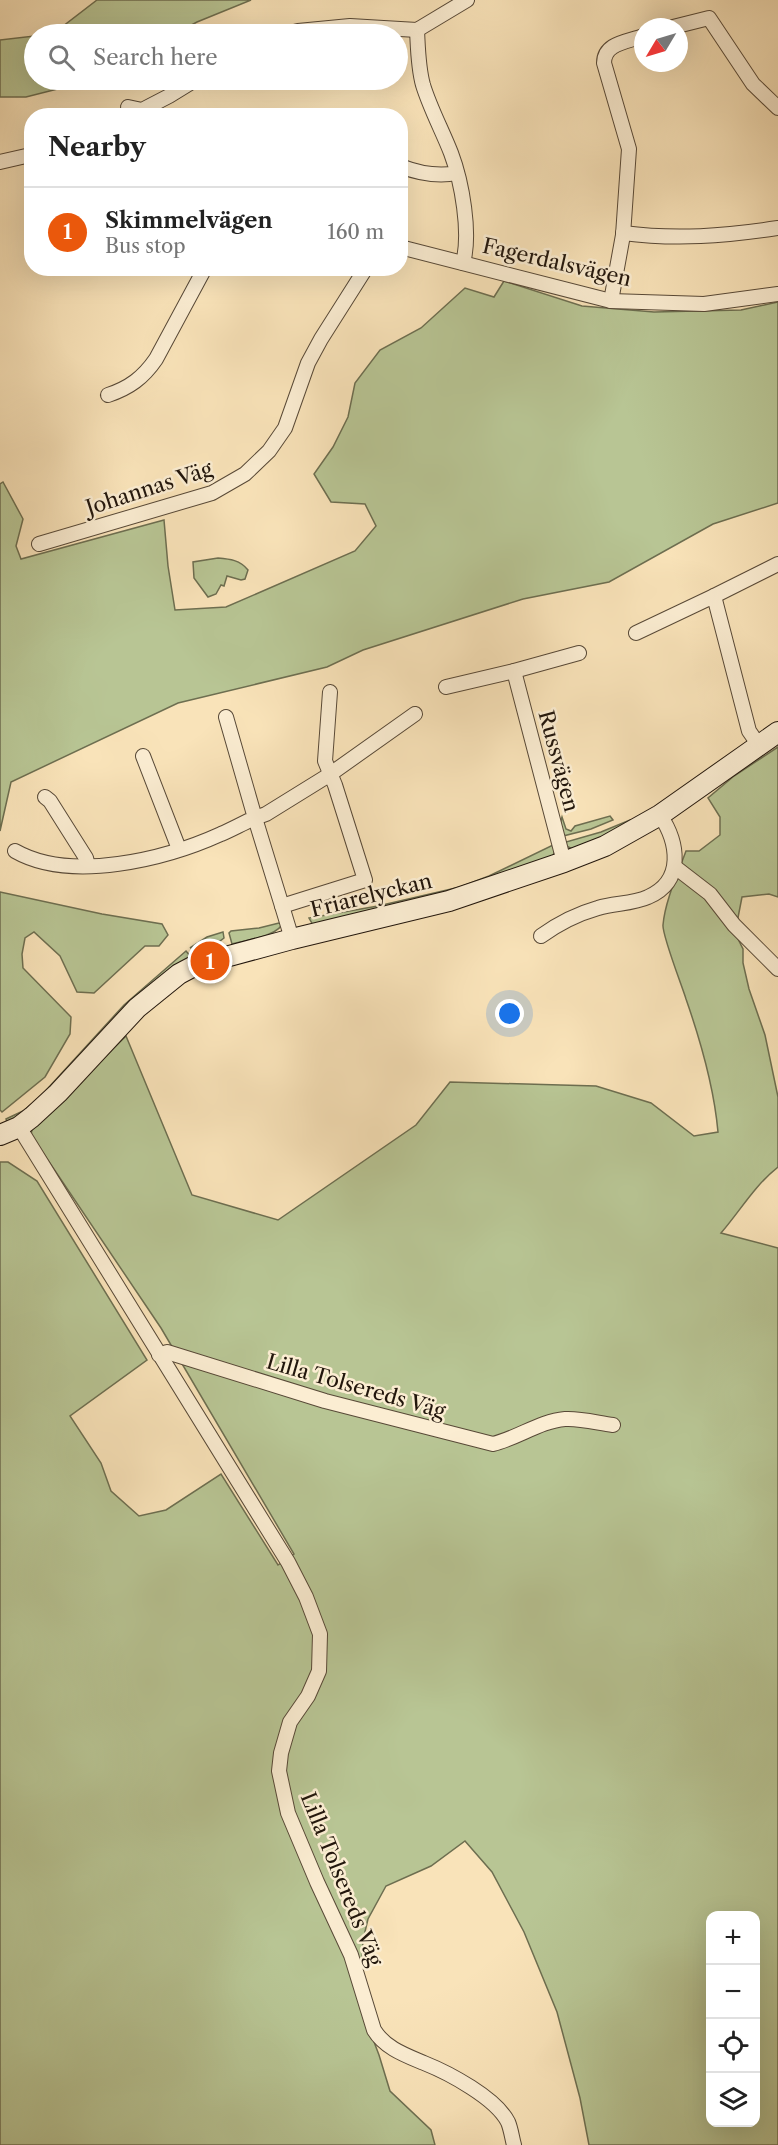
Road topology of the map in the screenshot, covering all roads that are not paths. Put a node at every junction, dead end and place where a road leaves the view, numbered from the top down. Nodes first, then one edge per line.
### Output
1 (467, 0) edge
2 (688, 23) edge
3 (408, 29) edge
4 (417, 30) junction
5 (634, 39) edge
6 (179, 90) edge
7 (128, 107) dead end
8 (133, 108) edge
9 (146, 108) edge
10 (778, 108) edge
11 (24, 156) edge
12 (0, 162) edge
13 (408, 169) edge
14 (457, 173) junction
15 (778, 228) edge
16 (623, 233) junction
17 (408, 249) edge
18 (463, 262) junction
19 (201, 276) edge
20 (361, 276) edge
21 (778, 294) edge
22 (611, 300) junction
23 (108, 395) dead end
24 (39, 544) dead end
25 (778, 564) edge
26 (714, 596) junction
27 (636, 633) dead end
28 (579, 652) dead end
29 (514, 671) junction
30 (446, 687) dead end
31 (330, 692) dead end
32 (415, 714) dead end
33 (226, 717) dead end
34 (778, 732) edge
35 (758, 744) junction
36 (143, 756) dead end
37 (329, 775) junction
38 (45, 797) dead end
39 (660, 815) junction
40 (255, 818) junction
41 (179, 849) junction
42 (15, 851) dead end
43 (564, 862) junction
44 (88, 866) junction
45 (675, 867) junction
46 (282, 906) junction
47 (541, 936) dead end
48 (292, 939) junction
49 (778, 969) edge
50 (19, 1127) junction
51 (0, 1136) edge
52 (159, 1355) junction
53 (613, 1425) dead end
54 (514, 2145) edge

1 - 4 street
2 - 10 street
3 - 4 street
4 - 14 street
5 - 16 street
6 - 9 street
7 - 8 street
11 - 12 street
13 - 14 street
14 - 18 street
15 - 16 street
16 - 22 street
17 - 18 street, Fagerdalsvägen
18 - 22 street, Fagerdalsvägen
19 - 23 street
20 - 24 street, Johannas Väg
21 - 22 street, Fagerdalsvägen
25 - 26 street
26 - 27 street
26 - 35 street
28 - 29 street
29 - 30 street
29 - 43 street, Russvägen
31 - 37 street
32 - 37 street
33 - 40 street
34 - 35 street, Friarelyckan
35 - 39 street, Friarelyckan
36 - 41 street
37 - 40 street
37 - 46 street
38 - 44 street
39 - 43 street, Friarelyckan
39 - 45 street
40 - 41 street
40 - 46 street
41 - 44 street
42 - 44 street
43 - 48 street, Friarelyckan
45 - 47 street
45 - 49 street
46 - 48 street
48 - 50 street, Friarelyckan
50 - 51 street, Friarelyckan
50 - 52 street, Lilla Tolsereds Väg
52 - 53 street, Lilla Tolsereds Väg
52 - 54 street, Lilla Tolsereds Väg

